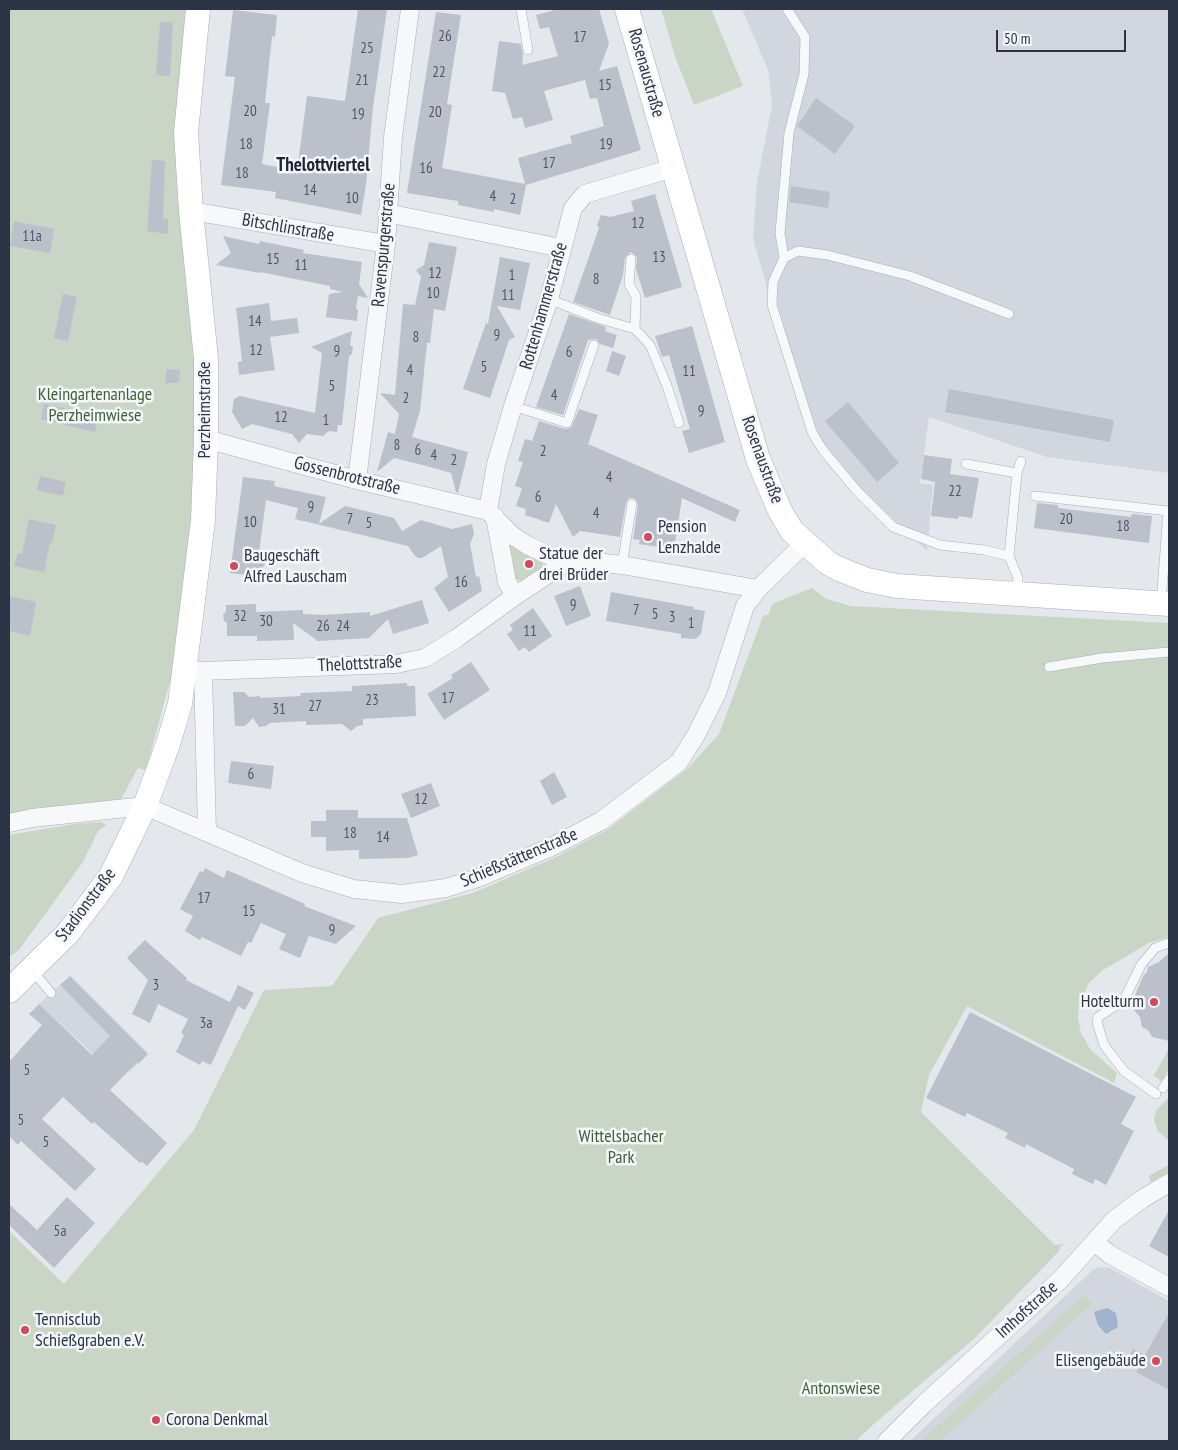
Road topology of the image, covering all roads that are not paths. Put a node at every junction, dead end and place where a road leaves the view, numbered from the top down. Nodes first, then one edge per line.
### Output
1 (198, 9) edge
2 (410, 9) edge
3 (521, 9) edge
4 (627, 9) edge
5 (787, 9) edge
6 (528, 50) dead end
7 (673, 168) junction
8 (191, 211) junction
9 (387, 213) junction
10 (386, 244) junction
11 (561, 248) junction
12 (784, 258) junction
13 (631, 259) dead end
14 (549, 300) junction
15 (1009, 314) dead end
16 (635, 329) junction
17 (594, 345) dead end
18 (513, 406) junction
19 (679, 423) dead end
20 (206, 439) junction
21 (1021, 461) dead end
22 (966, 464) dead end
23 (1018, 472) junction
24 (357, 480) junction
25 (1035, 496) dead end
26 (632, 504) dead end
27 (1169, 511) edge
28 (491, 514) junction
29 (805, 543) junction
30 (1009, 556) junction
31 (565, 563) junction
32 (622, 565) junction
33 (758, 589) junction
34 (1018, 592) junction
35 (515, 596) junction
36 (1165, 604) edge
37 (1169, 652) edge
38 (1049, 667) dead end
39 (194, 671) junction
40 (145, 806) junction
41 (9, 823) edge
42 (207, 832) junction
43 (1169, 943) edge
44 (32, 970) junction
45 (9, 991) edge
46 (51, 993) dead end
47 (1169, 1079) edge
48 (1169, 1183) edge
49 (1095, 1242) junction
50 (1169, 1287) edge
51 (887, 1441) edge

1 - 8 street, Perzheimstraße
2 - 9 street, Ravenspurgerstraße
3 - 6 lane
4 - 7 street, Rosenaustraße
5 - 12 lane
7 - 11 street, Rottenhammerstraße
7 - 29 street, Rosenaustraße
8 - 10 street, Bitschlinstraße
8 - 20 street, Perzheimstraße
9 - 10 street, Ravenspurgerstraße
9 - 11 street
10 - 24 street, Ravenspurgerstraße
11 - 14 street, Rottenhammerstraße
12 - 15 lane
12 - 30 lane
13 - 16 lane
14 - 16 lane
14 - 18 street, Rottenhammerstraße
16 - 19 lane
17 - 18 lane
18 - 28 street, Rottenhammerstraße
20 - 24 street, Gossenbrotstraße
20 - 39 street, Perzheimstraße
21 - 23 lane
22 - 23 lane
23 - 30 lane
24 - 28 street, Gossenbrotstraße
25 - 27 lane
26 - 32 lane
27 - 36 lane
28 - 31 street, Thelottstraße
28 - 35 street
29 - 33 street, Schießstättenstraße
29 - 34 street, Rosenaustraße
30 - 34 lane
31 - 32 street, Thelottstraße
31 - 35 street, Thelottstraße
32 - 33 street, Thelottstraße
33 - 42 street, Schießstättenstraße
34 - 36 street, Rosenaustraße
35 - 39 street, Thelottstraße
37 - 38 lane
39 - 40 street, Perzheimstraße
39 - 42 street, Perzheimstraße
40 - 41 street, Schießstättenstraße
40 - 42 street, Schießstättenstraße
40 - 44 street, Stadionstraße
43 - 47 lane
44 - 45 street, Stadionstraße
44 - 46 lane
48 - 49 street, Imhofstraße
49 - 50 street
49 - 51 street, Imhofstraße

